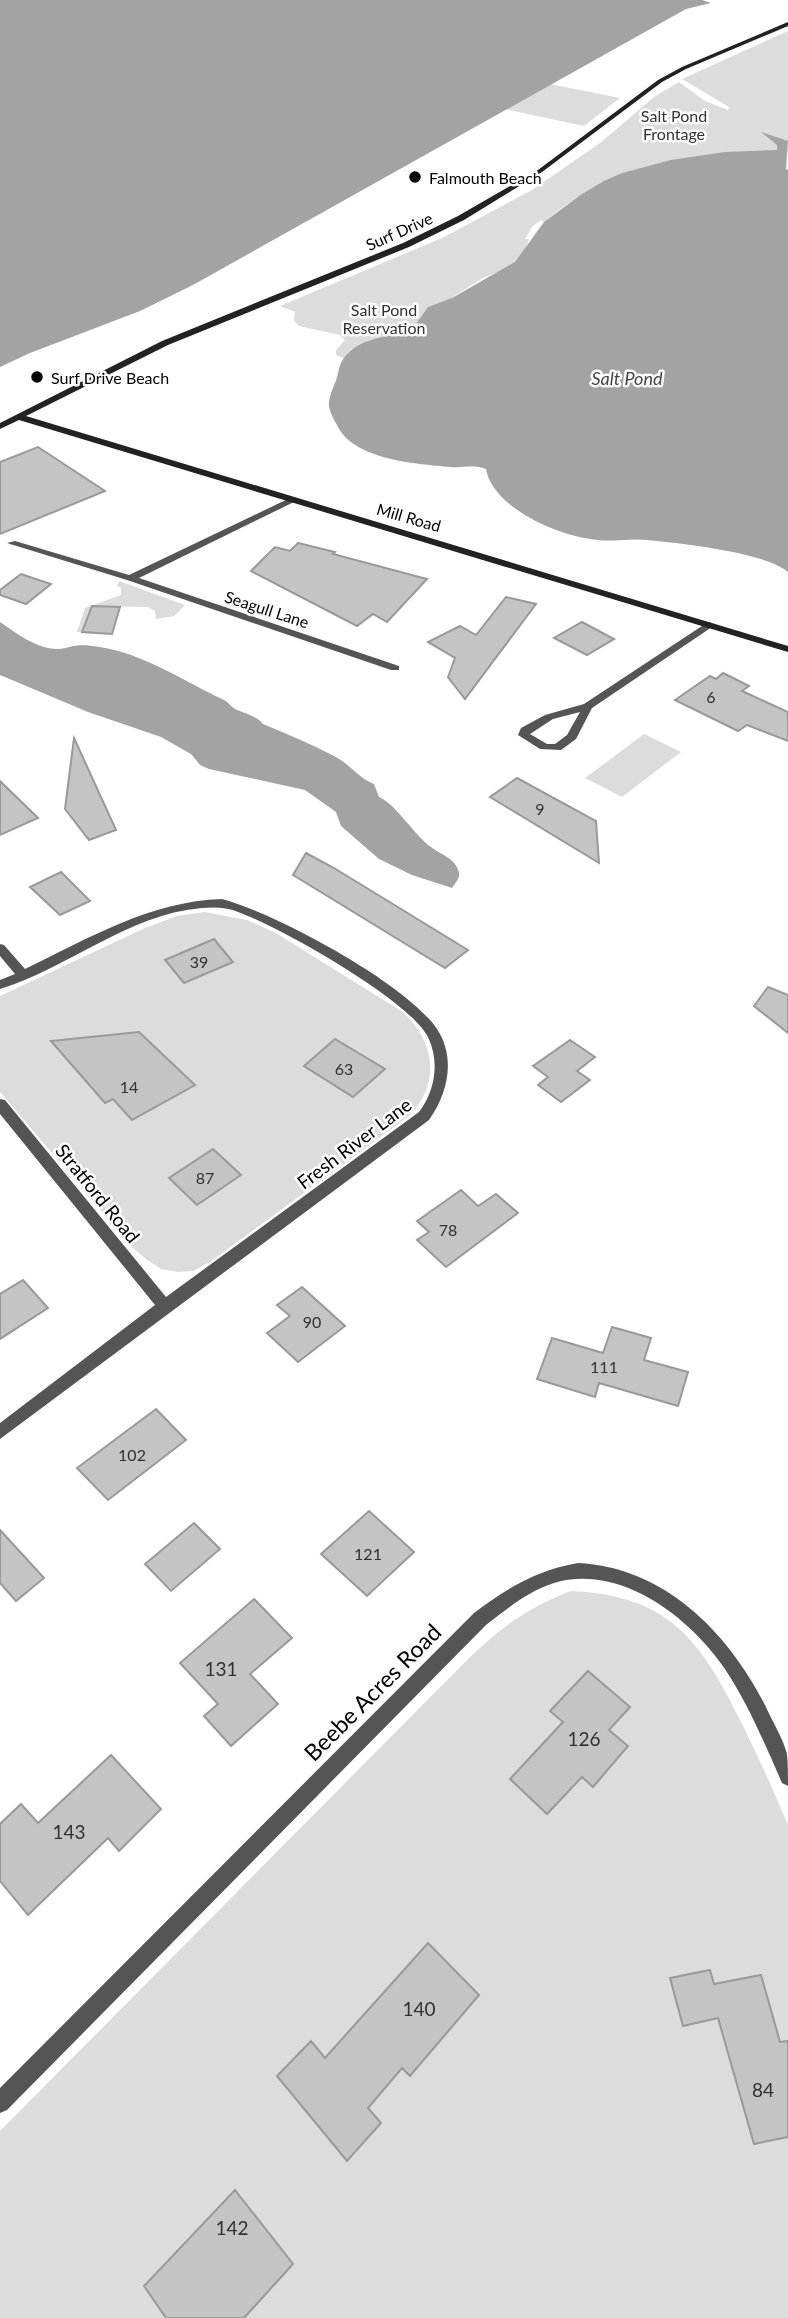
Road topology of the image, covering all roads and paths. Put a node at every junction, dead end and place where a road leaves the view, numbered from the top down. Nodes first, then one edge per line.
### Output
1 (788, 24) edge
2 (20, 417) junction
3 (0, 426) edge
4 (293, 500) junction
5 (12, 543) dead end
6 (130, 578) junction
7 (708, 625) junction
8 (788, 649) edge
9 (395, 668) dead end
10 (589, 706) junction
11 (0, 947) edge
12 (23, 975) junction
13 (0, 985) edge
14 (0, 1104) edge
15 (165, 1306) junction
16 (0, 1432) edge
17 (788, 1777) edge
18 (0, 2103) edge

1 - 2 main road, Surf Drive
2 - 3 main road, Surf Drive
2 - 4 main road, Mill Road
4 - 6 street
4 - 7 main road, Mill Road
5 - 6 street, Seagull Lane
6 - 9 street, Seagull Lane
7 - 8 main road, Mill Road
7 - 10 street
10 - 10 street
11 - 12 street
12 - 13 street, Fresh River Lane
12 - 15 street, Fresh River Lane
14 - 15 street, Stratford Road
15 - 16 street, Fresh River Lane
17 - 18 street, Beebe Acres Road

